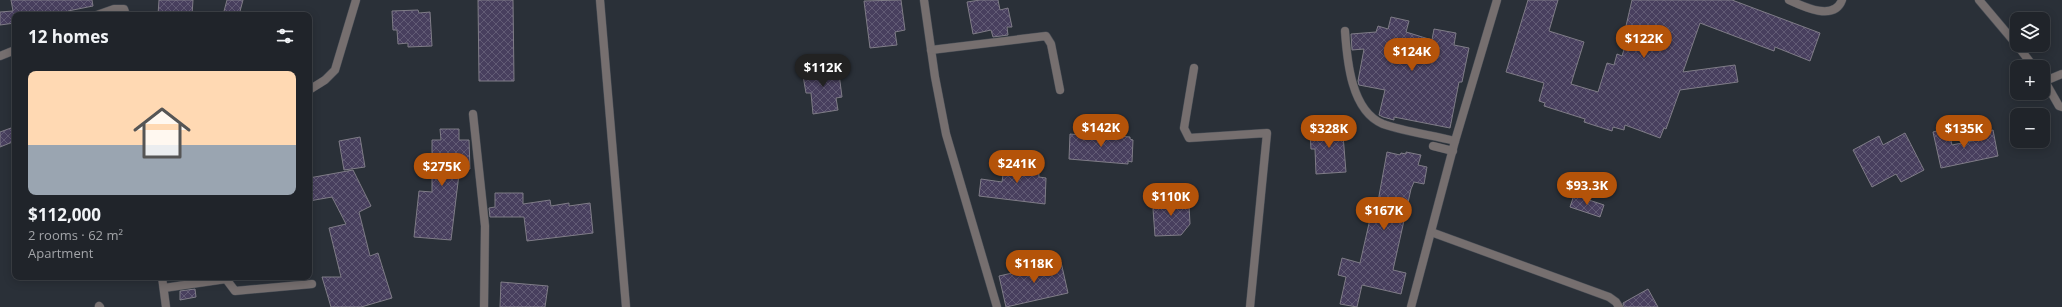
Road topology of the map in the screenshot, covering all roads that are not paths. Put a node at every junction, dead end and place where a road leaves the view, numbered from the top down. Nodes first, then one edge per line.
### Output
1 (356, 0) edge
2 (600, 0) edge
3 (924, 0) edge
4 (1497, 0) edge
5 (1789, 0) edge
6 (1842, 0) edge
7 (1980, 0) edge
8 (106, 12) edge
9 (125, 12) edge
10 (1345, 31) dead end
11 (2010, 36) edge
12 (931, 50) junction
13 (12, 51) edge
14 (2022, 52) edge
15 (0, 56) edge
16 (2029, 60) edge
17 (1194, 68) dead end
18 (2062, 74) edge
19 (2050, 77) edge
20 (312, 88) edge
21 (1060, 90) dead end
22 (2050, 90) edge
23 (2062, 107) edge
24 (472, 114) dead end
25 (1455, 141) junction
26 (1433, 146) dead end
27 (1453, 151) junction
28 (1431, 232) junction
29 (163, 280) edge
30 (219, 280) edge
31 (227, 280) edge
32 (312, 284) dead end
33 (164, 288) junction
34 (166, 307) edge
35 (484, 307) edge
36 (626, 307) edge
37 (996, 307) edge
38 (1250, 307) edge
39 (1411, 307) edge
40 (1619, 307) edge

1 - 20 street
2 - 36 street
3 - 12 street
4 - 25 street
5 - 6 street
7 - 11 street
8 - 9 street
10 - 25 street
12 - 21 street
12 - 37 street
13 - 15 street
14 - 16 street
17 - 38 street
18 - 19 street
22 - 23 street
24 - 35 street
25 - 27 street
26 - 27 street
27 - 28 street
28 - 39 street
28 - 40 street
29 - 33 street
30 - 33 street
31 - 32 street
33 - 34 street

